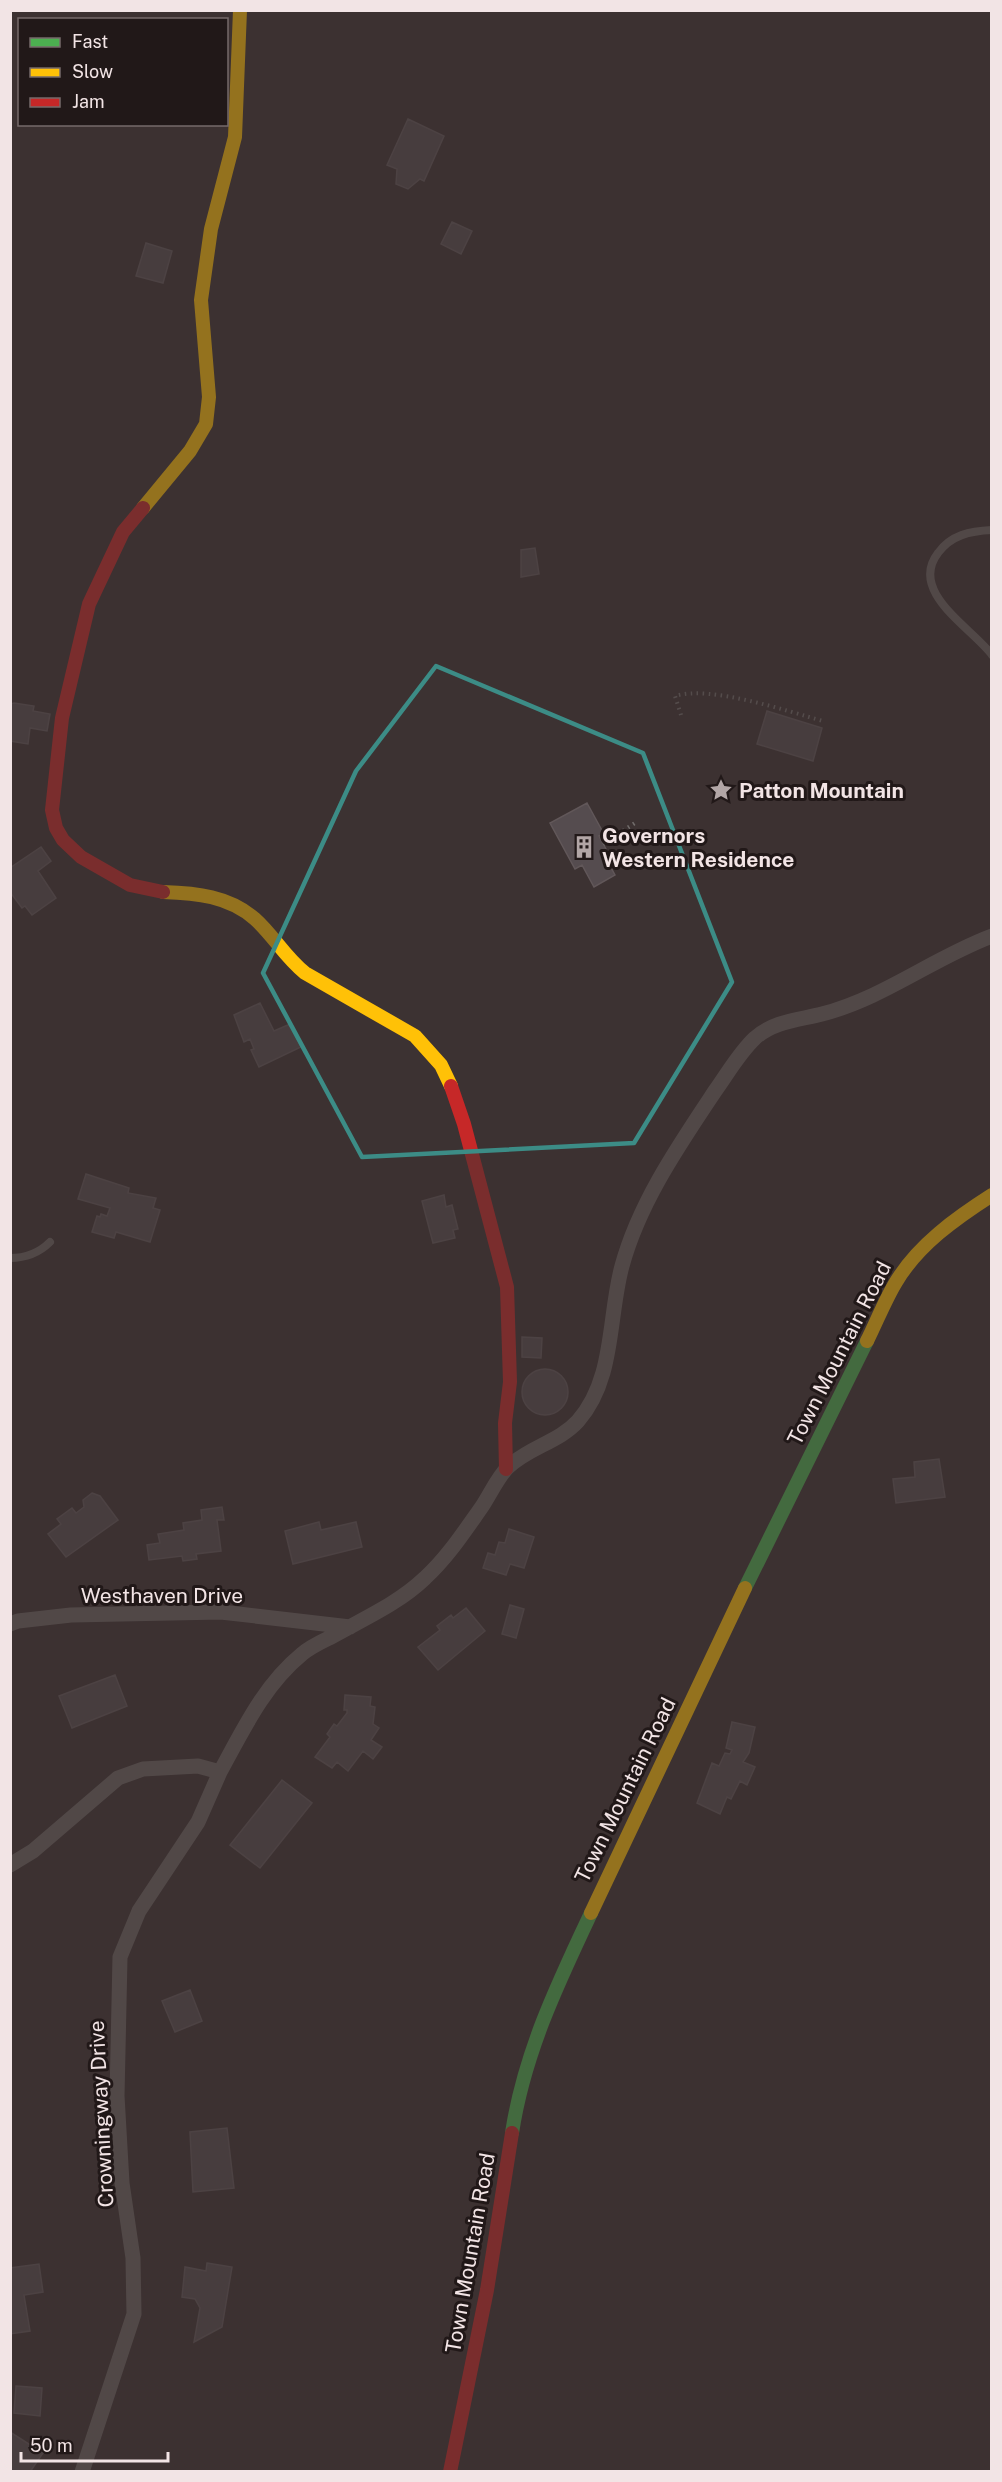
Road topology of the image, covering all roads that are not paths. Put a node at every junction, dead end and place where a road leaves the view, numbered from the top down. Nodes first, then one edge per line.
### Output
1 (240, 10) edge
2 (992, 530) edge
3 (992, 655) edge
4 (992, 936) edge
5 (992, 1195) edge
6 (50, 1242) dead end
7 (10, 1258) edge
8 (506, 1469) junction
9 (10, 1624) edge
10 (350, 1627) junction
11 (220, 1772) junction
12 (10, 1865) edge
13 (82, 2472) edge
14 (450, 2472) edge

1 - 8 street
2 - 3 lane
4 - 8 street, Crowningway Drive
5 - 14 street, Town Mountain Road
6 - 7 lane
8 - 10 street, Crowningway Drive
9 - 10 street, Westhaven Drive
10 - 11 street, Crowningway Drive
11 - 12 street
11 - 13 street, Crowningway Drive

